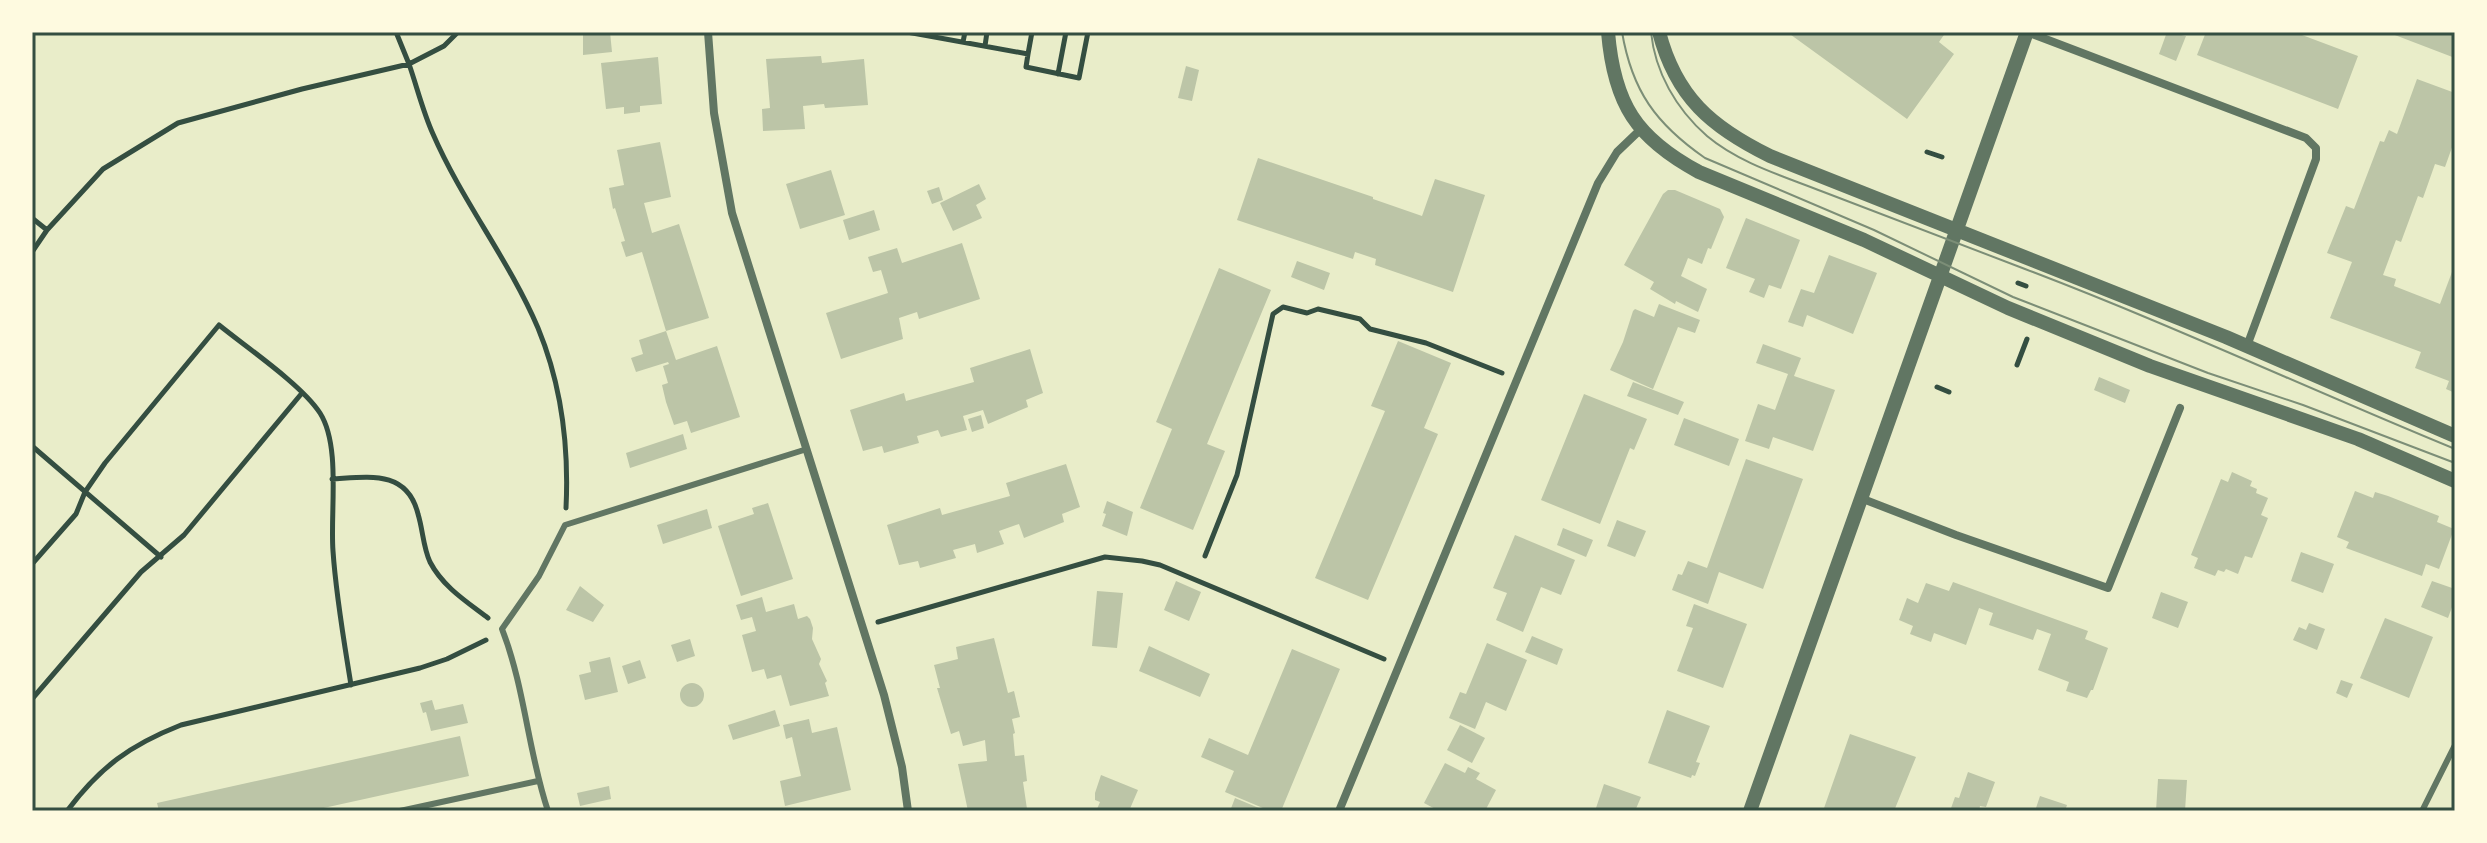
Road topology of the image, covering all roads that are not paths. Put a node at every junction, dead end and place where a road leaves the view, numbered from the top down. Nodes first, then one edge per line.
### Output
1 (708, 32) edge
2 (1608, 32) edge
3 (1659, 32) edge
4 (2027, 32) edge
5 (1640, 130) junction
6 (1958, 229) junction
7 (1941, 278) junction
8 (2247, 346) junction
9 (2180, 408) dead end
10 (2455, 436) edge
11 (807, 449) junction
12 (2455, 481) edge
13 (1863, 499) junction
14 (2455, 745) edge
15 (538, 781) junction
16 (400, 811) edge
17 (548, 811) edge
18 (908, 811) edge
19 (1339, 811) edge
20 (1750, 811) edge
21 (2422, 811) edge

1 - 11 street
2 - 5 street
3 - 6 street
4 - 6 street
4 - 8 street
5 - 7 street
5 - 19 street
6 - 7 street
6 - 8 street
7 - 12 street
7 - 13 street
8 - 10 street
9 - 13 street
11 - 15 lane
11 - 18 street
13 - 20 street
14 - 21 lane
15 - 16 lane
15 - 17 lane

